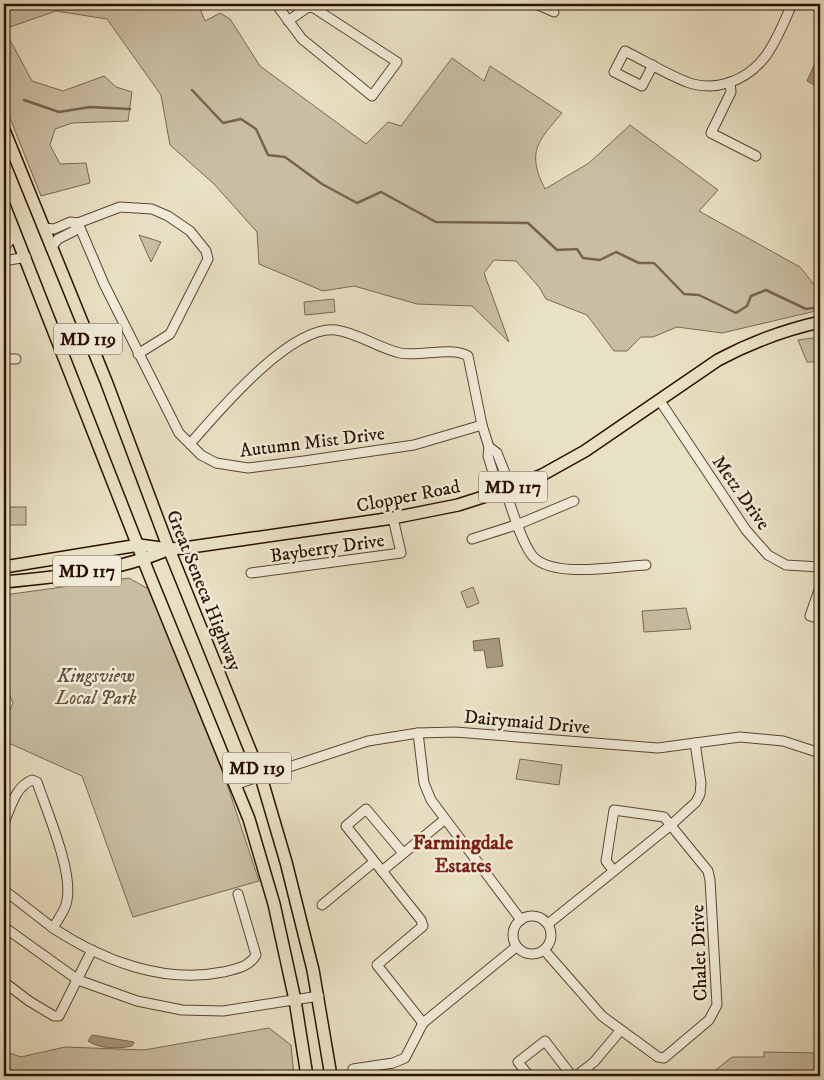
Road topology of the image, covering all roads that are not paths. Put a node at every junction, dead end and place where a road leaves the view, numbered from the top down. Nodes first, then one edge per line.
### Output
1 (276, 4) edge
2 (536, 4) edge
3 (792, 4) edge
4 (554, 12) dead end
5 (288, 20) junction
6 (652, 65) dead end
7 (730, 82) junction
8 (4, 130) edge
9 (756, 156) dead end
10 (4, 205) edge
11 (40, 223) junction
12 (78, 223) junction
13 (15, 233) junction
14 (4, 248) edge
15 (51, 248) junction
16 (26, 257) junction
17 (4, 262) edge
18 (820, 322) edge
19 (138, 354) junction
20 (4, 359) edge
21 (16, 359) dead end
22 (660, 400) junction
23 (482, 425) junction
24 (190, 444) junction
25 (505, 490) junction
26 (574, 501) dead end
27 (393, 518) junction
28 (519, 524) junction
29 (472, 539) dead end
30 (138, 545) junction
31 (169, 549) junction
32 (144, 560) junction
33 (646, 565) dead end
34 (4, 567) edge
35 (820, 567) edge
36 (251, 573) dead end
37 (4, 582) edge
38 (820, 587) edge
39 (820, 620) edge
40 (418, 733) junction
41 (695, 743) junction
42 (820, 753) edge
43 (261, 777) junction
44 (237, 784) junction
45 (444, 820) junction
46 (4, 823) edge
47 (671, 825) junction
48 (403, 853) junction
49 (374, 862) junction
50 (613, 870) junction
51 (382, 871) junction
52 (4, 890) edge
53 (238, 894) dead end
54 (322, 905) dead end
55 (521, 920) junction
56 (548, 924) junction
57 (4, 926) edge
58 (54, 928) junction
59 (516, 947) junction
60 (92, 950) junction
61 (545, 951) junction
62 (78, 980) junction
63 (4, 984) edge
64 (319, 996) junction
65 (295, 1000) junction
66 (423, 1022) junction
67 (620, 1031) junction
68 (353, 1069) dead end
69 (307, 1076) edge
70 (331, 1076) edge
71 (529, 1076) edge
72 (574, 1076) edge

1 - 5 street
2 - 4 street
3 - 7 street
5 - 5 street
6 - 7 street
7 - 9 street
8 - 11 main road, Great Seneca Highway / MD 119
10 - 13 main road, MD 119
11 - 12 street
11 - 15 main road, Great Seneca Highway / MD 119
12 - 15 street
12 - 19 street, Autumn Mist Drive
12 - 19 street
13 - 14 street
13 - 16 main road, MD 119
15 - 31 main road, Great Seneca Highway / MD 119
16 - 17 street
16 - 30 main road, MD 119
18 - 22 main road, Clopper Road / MD 117
19 - 24 street, Autumn Mist Drive
20 - 21 street
22 - 25 main road, Clopper Road / MD 117
22 - 35 street, Metz Drive
23 - 24 street, Autumn Mist Drive
23 - 24 street
23 - 25 street
25 - 27 main road, Clopper Road / MD 117
25 - 28 street
26 - 28 street
27 - 31 main road, Clopper Road / MD 117
27 - 36 street, Bayberry Drive
28 - 29 street
28 - 33 street
30 - 31 main road, Clopper Road / MD 117
30 - 32 main road, MD 119
30 - 34 main road, Clopper Road / MD 117
31 - 32 main road, Clopper Road / MD 117
31 - 43 main road, Great Seneca Highway / MD 119
32 - 37 main road, Clopper Road / MD 117
32 - 44 main road, MD 119
38 - 39 street
40 - 41 street, Dairymaid Drive
40 - 43 street, Dairymaid Drive
40 - 45 street
41 - 42 street, Dairymaid Drive
41 - 47 street
43 - 44 street, Dairymaid Drive
43 - 64 main road, Great Seneca Highway / MD 119
44 - 65 main road, MD 119
45 - 48 street
45 - 55 street
46 - 58 street
47 - 50 street
47 - 50 street
47 - 67 street, Chalet Drive
48 - 49 street
48 - 51 street
49 - 51 street
49 - 54 street
50 - 56 street
51 - 66 street
52 - 58 street
53 - 60 street
55 - 56 street
55 - 59 street
56 - 61 street
57 - 62 street
58 - 60 street
59 - 61 street
59 - 66 street
60 - 62 street
61 - 67 street, Chalet Drive
62 - 63 street
62 - 65 street
64 - 65 street
64 - 70 main road, Great Seneca Highway / MD 119
65 - 69 main road, MD 119
66 - 68 street
67 - 72 street
71 - 72 street

